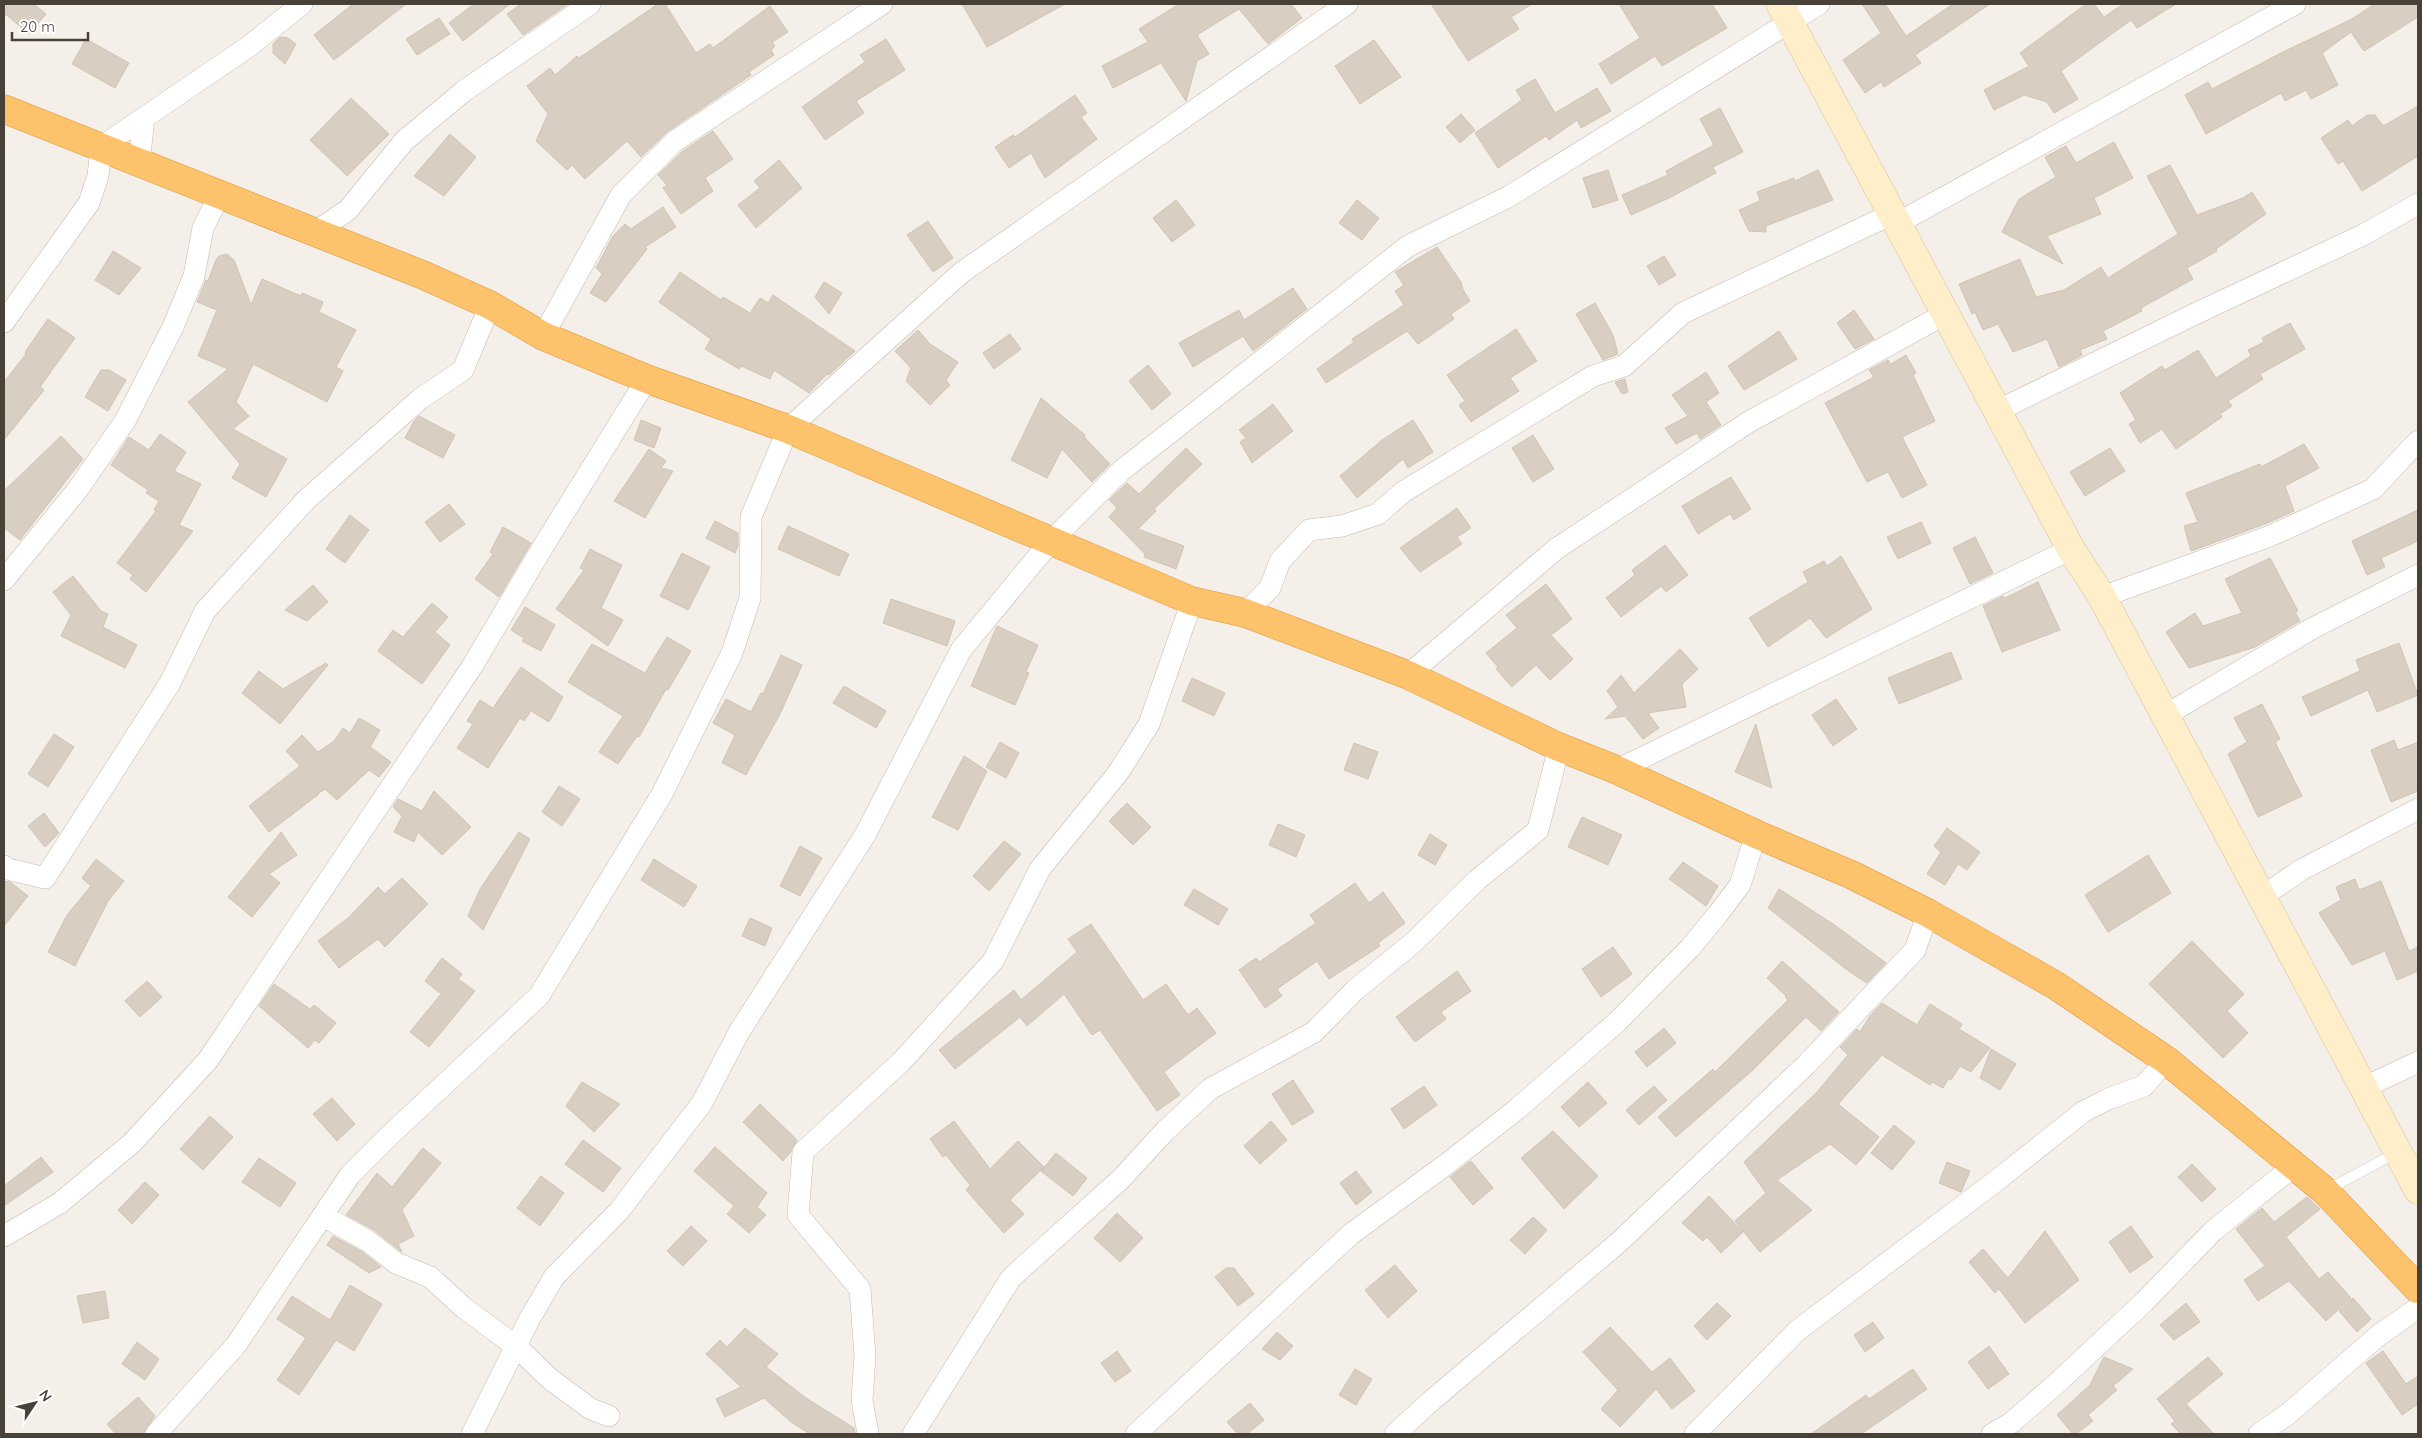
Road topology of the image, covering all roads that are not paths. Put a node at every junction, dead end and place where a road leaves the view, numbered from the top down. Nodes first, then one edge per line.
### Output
1 (302, 4) edge
2 (590, 4) edge
3 (882, 4) edge
4 (1347, 4) edge
5 (1819, 4) edge
6 (2296, 4) edge
7 (1785, 12) edge
8 (4, 109) edge
9 (144, 118) junction
10 (101, 146) junction
11 (139, 163) junction
12 (220, 194) junction
13 (2418, 204) edge
14 (348, 210) junction
15 (1894, 219) junction
16 (315, 232) junction
17 (350, 246) junction
18 (490, 305) junction
19 (1945, 314) junction
20 (4, 322) edge
21 (543, 336) junction
22 (647, 379) junction
23 (1999, 410) junction
24 (788, 429) junction
25 (2418, 441) edge
26 (1050, 542) junction
27 (2072, 549) junction
28 (2418, 575) edge
29 (4, 580) edge
30 (2102, 597) junction
31 (1192, 601) junction
32 (1245, 613) junction
33 (1408, 675) junction
34 (2164, 716) junction
35 (1559, 747) junction
36 (1617, 770) junction
37 (2418, 809) edge
38 (1756, 834) junction
39 (4, 866) edge
40 (2263, 896) junction
41 (1928, 913) junction
42 (2166, 1060) junction
43 (2418, 1062) edge
44 (2363, 1088) junction
45 (2398, 1152) junction
46 (2294, 1166) junction
47 (2418, 1190) edge
48 (2324, 1191) junction
49 (323, 1216) junction
50 (4, 1236) edge
51 (2418, 1289) edge
52 (2418, 1308) edge
53 (517, 1347) junction
54 (609, 1416) dead end
55 (156, 1434) edge
56 (472, 1434) edge
57 (868, 1434) edge
58 (913, 1434) edge
59 (1136, 1434) edge
60 (1395, 1434) edge
61 (1695, 1434) edge
62 (1992, 1434) edge
63 (2259, 1434) edge

1 - 9 street
2 - 14 street
3 - 21 street
4 - 24 street
5 - 7 street
6 - 15 street
7 - 15 street
7 - 26 street
8 - 10 highway
9 - 10 street
9 - 11 street
10 - 11 highway
10 - 20 street
11 - 12 highway
12 - 16 highway
12 - 29 street
13 - 23 street
14 - 16 street
14 - 17 street
15 - 19 street
15 - 32 street
16 - 17 highway
17 - 18 highway
18 - 21 highway
18 - 39 street
19 - 23 street
19 - 33 street
21 - 22 highway
22 - 24 highway
22 - 50 street
23 - 27 street
24 - 26 highway
24 - 49 street
25 - 30 street
26 - 31 highway
26 - 53 street
27 - 30 street
27 - 36 street
28 - 34 street
30 - 34 street
31 - 32 highway
31 - 57 street
32 - 33 highway
33 - 35 highway
34 - 40 street
35 - 36 highway
35 - 58 street
36 - 38 highway
37 - 40 street
38 - 41 highway
38 - 59 street
40 - 44 street
41 - 42 highway
41 - 60 street
42 - 46 highway
42 - 61 street
43 - 44 street
44 - 45 street
45 - 47 street
45 - 48 lane
46 - 48 highway
46 - 62 street
48 - 51 highway
49 - 53 street
49 - 55 street
52 - 63 street
53 - 54 street
53 - 56 street

